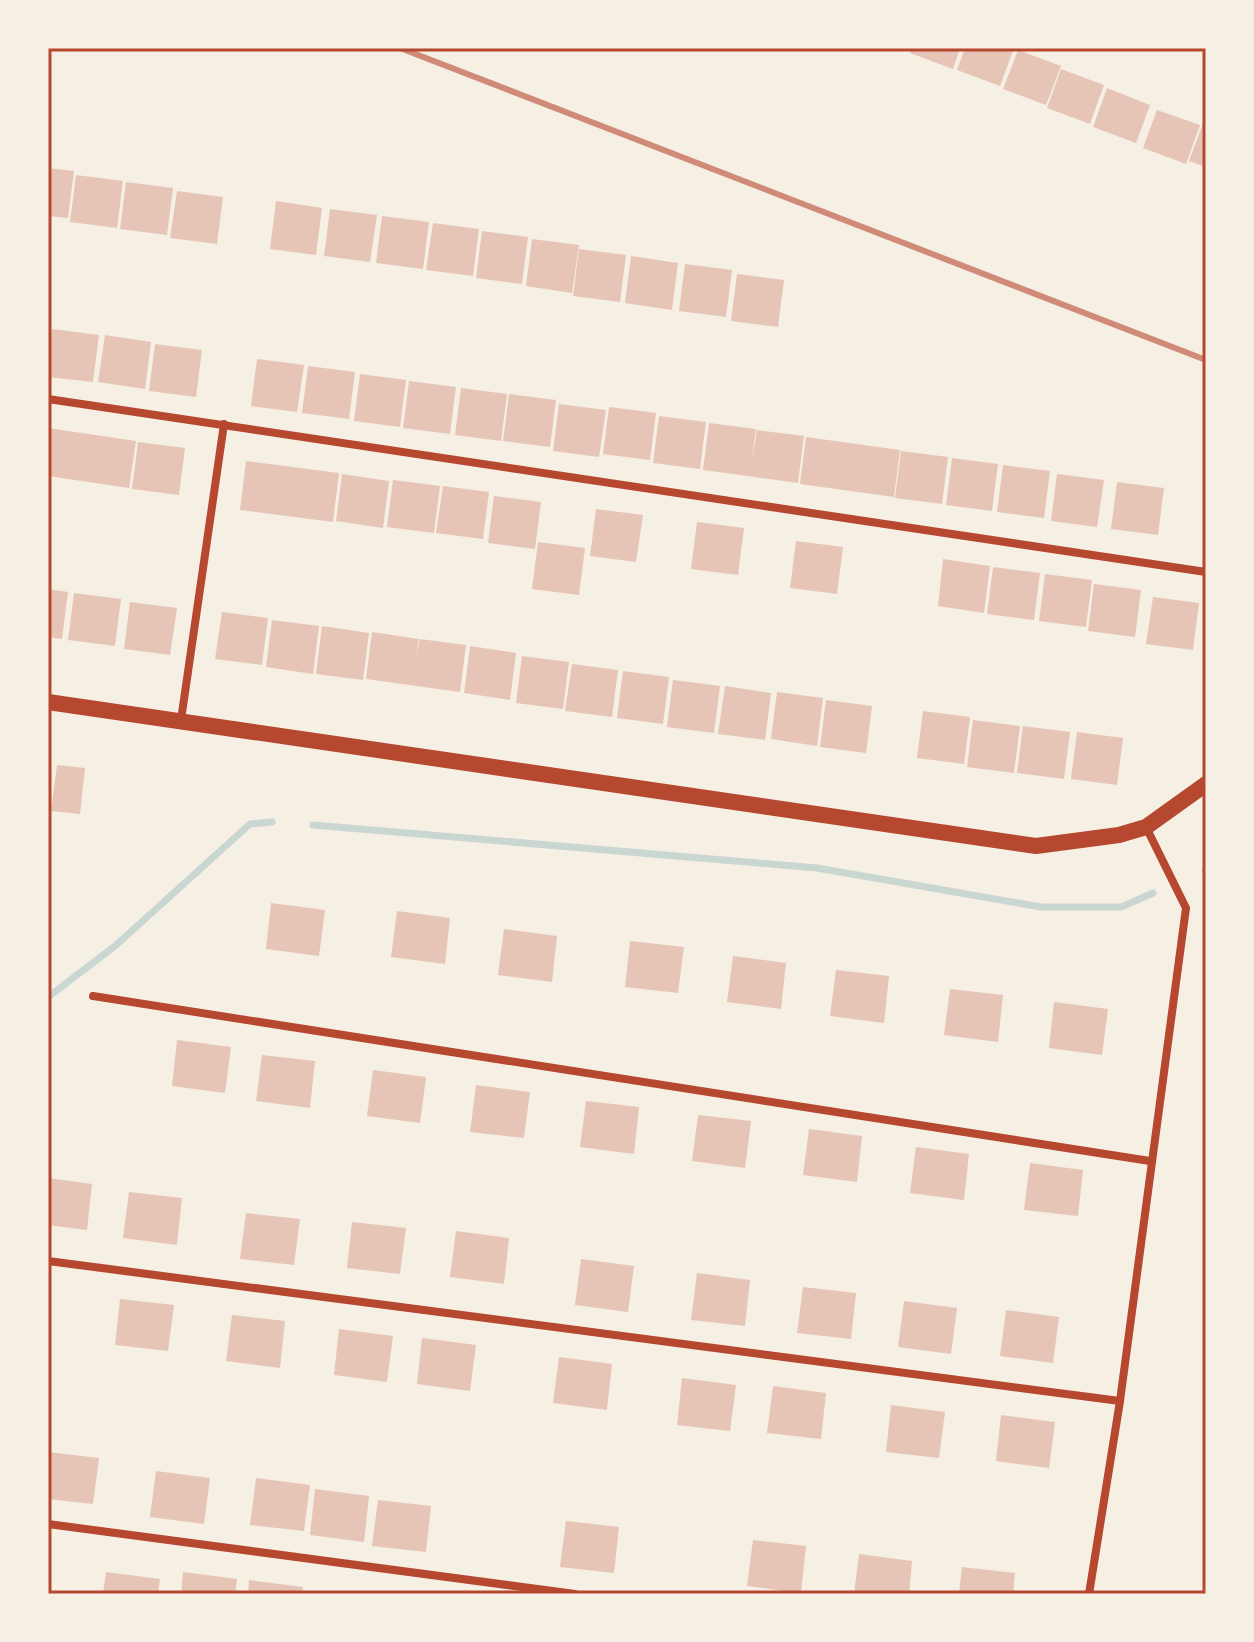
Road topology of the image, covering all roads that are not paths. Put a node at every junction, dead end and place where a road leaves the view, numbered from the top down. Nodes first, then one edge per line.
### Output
1 (48, 399) edge
2 (224, 424) junction
3 (1206, 572) edge
4 (48, 702) edge
5 (181, 720) junction
6 (1206, 784) edge
7 (1146, 827) junction
8 (93, 996) dead end
9 (1150, 1161) junction
10 (48, 1261) edge
11 (1120, 1401) junction
12 (48, 1524) edge
13 (575, 1594) edge
14 (1089, 1594) edge

1 - 2 street
2 - 3 street
2 - 5 street
4 - 5 main road
5 - 7 main road
6 - 7 main road
7 - 9 street
8 - 9 street
9 - 11 street
10 - 11 street
11 - 14 street
12 - 13 street

